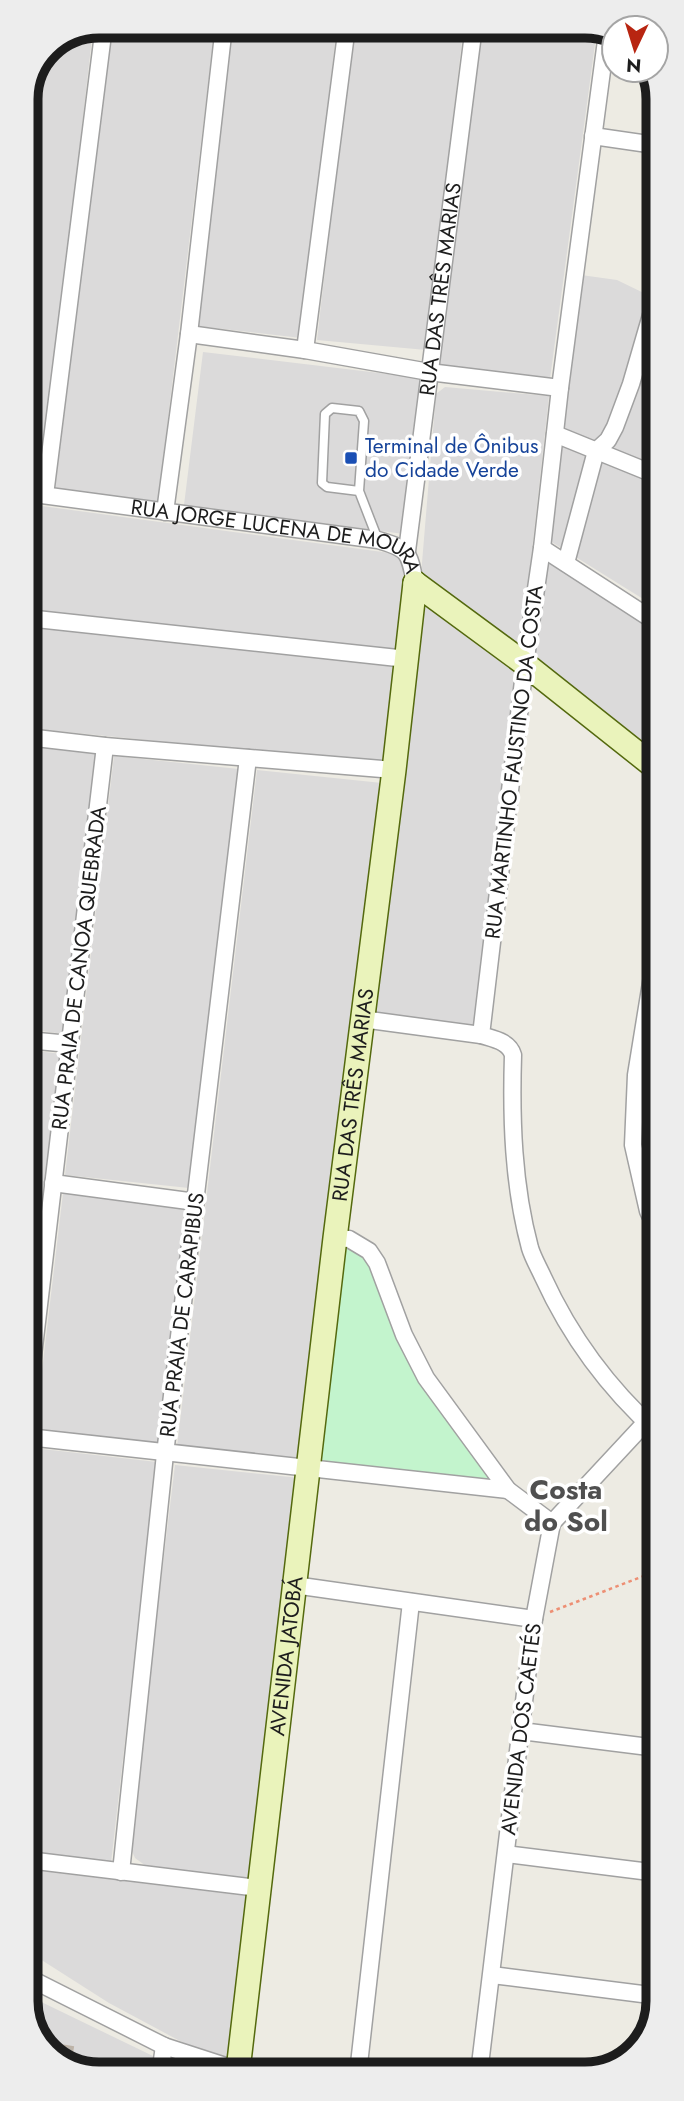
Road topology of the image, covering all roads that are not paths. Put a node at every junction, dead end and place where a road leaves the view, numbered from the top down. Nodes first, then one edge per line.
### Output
1 (102, 38) edge
2 (222, 38) edge
3 (345, 39) edge
4 (472, 39) edge
5 (600, 84) edge
6 (593, 136) junction
7 (646, 144) edge
8 (646, 332) edge
9 (189, 334) junction
10 (305, 349) junction
11 (429, 372) junction
12 (560, 388) junction
13 (555, 434) junction
14 (596, 451) junction
15 (646, 471) edge
16 (359, 491) junction
17 (38, 494) edge
18 (44, 495) junction
19 (165, 512) junction
20 (378, 540) junction
21 (542, 548) junction
22 (407, 551) junction
23 (566, 563) junction
24 (415, 583) junction
25 (646, 615) edge
26 (38, 619) edge
27 (407, 659) junction
28 (525, 664) junction
29 (38, 738) edge
30 (105, 746) junction
31 (248, 758) junction
32 (646, 760) edge
33 (394, 770) junction
34 (646, 1014) edge
35 (362, 1019) junction
36 (481, 1035) junction
37 (38, 1041) edge
38 (70, 1044) junction
39 (53, 1183) junction
40 (196, 1202) junction
41 (646, 1202) edge
42 (335, 1238) junction
43 (38, 1312) edge
44 (646, 1422) edge
45 (646, 1432) edge
46 (38, 1438) edge
47 (165, 1454) junction
48 (309, 1469) junction
49 (508, 1490) junction
50 (552, 1523) junction
51 (294, 1585) junction
52 (411, 1602) junction
53 (534, 1619) junction
54 (521, 1731) junction
55 (646, 1747) edge
56 (506, 1854) junction
57 (38, 1861) edge
58 (121, 1872) junction
59 (646, 1872) edge
60 (258, 1888) junction
61 (492, 1975) junction
62 (38, 1983) edge
63 (646, 1994) edge
64 (164, 2046) junction
65 (162, 2062) edge
66 (210, 2062) edge
67 (239, 2062) edge
68 (359, 2062) edge
69 (481, 2062) edge

1 - 18 street
2 - 9 street
3 - 10 street
4 - 11 street, RUA DAS TRÊS MARIAS
5 - 6 street, RUA MARTINHO FAUSTINO DA COSTA
6 - 7 street
6 - 12 street, RUA MARTINHO FAUSTINO DA COSTA
8 - 14 street
9 - 10 street
9 - 19 street
10 - 11 street
11 - 12 street
11 - 22 street, RUA DAS TRÊS MARIAS
12 - 13 street, RUA MARTINHO FAUSTINO DA COSTA
13 - 14 street
13 - 21 street, RUA MARTINHO FAUSTINO DA COSTA
14 - 15 street
14 - 23 street, RUA MARTINHO FAUSTINO DA COSTA
16 - 16 lane
16 - 20 lane
17 - 18 street, RUA JORGE LUCENA DE MOURA
18 - 19 street, RUA JORGE LUCENA DE MOURA
19 - 20 street, RUA JORGE LUCENA DE MOURA
20 - 22 street, RUA JORGE LUCENA DE MOURA
21 - 23 street
21 - 28 street, RUA MARTINHO FAUSTINO DA COSTA
22 - 24 street, RUA JORGE LUCENA DE MOURA
23 - 25 street
24 - 27 street, RUA DAS TRÊS MARIAS
24 - 28 street, RUA JORGE LUCENA DE MOURA
26 - 27 street
27 - 33 street, RUA DAS TRÊS MARIAS
28 - 32 street, RUA JORGE LUCENA DE MOURA
28 - 36 street, RUA MARTINHO FAUSTINO DA COSTA
29 - 30 street
30 - 31 street
30 - 38 street, RUA PRAIA DE CANOA QUEBRADA
31 - 33 street
31 - 40 street, RUA PRAIA DE CARAPIBUS
33 - 35 street, RUA DAS TRÊS MARIAS
34 - 41 street
35 - 36 street
35 - 42 street, RUA DAS TRÊS MARIAS
36 - 44 street
37 - 38 street
38 - 39 street, RUA PRAIA DE CANOA QUEBRADA
39 - 40 street
39 - 43 street, RUA PRAIA DE CANOA QUEBRADA
40 - 47 street, RUA PRAIA DE CARAPIBUS
42 - 48 street, AVENIDA JATOBÁ
42 - 49 street
45 - 50 street
46 - 47 street
47 - 48 street
47 - 58 street, RUA PRAIA DE CARAPIBUS
48 - 49 street
48 - 51 street, AVENIDA JATOBÁ
49 - 50 street
50 - 53 street, AVENIDA DOS CAETÉS
51 - 52 street
51 - 60 street, AVENIDA JATOBÁ
52 - 53 street
52 - 68 street
53 - 54 street, AVENIDA DOS CAETÉS
54 - 55 street
54 - 56 street, AVENIDA DOS CAETÉS
56 - 59 street
56 - 61 street, AVENIDA DOS CAETÉS
57 - 58 street
58 - 60 street
60 - 67 street, AVENIDA JATOBÁ
61 - 63 street
61 - 69 street, AVENIDA DOS CAETÉS
62 - 64 street
64 - 65 street
64 - 66 street

